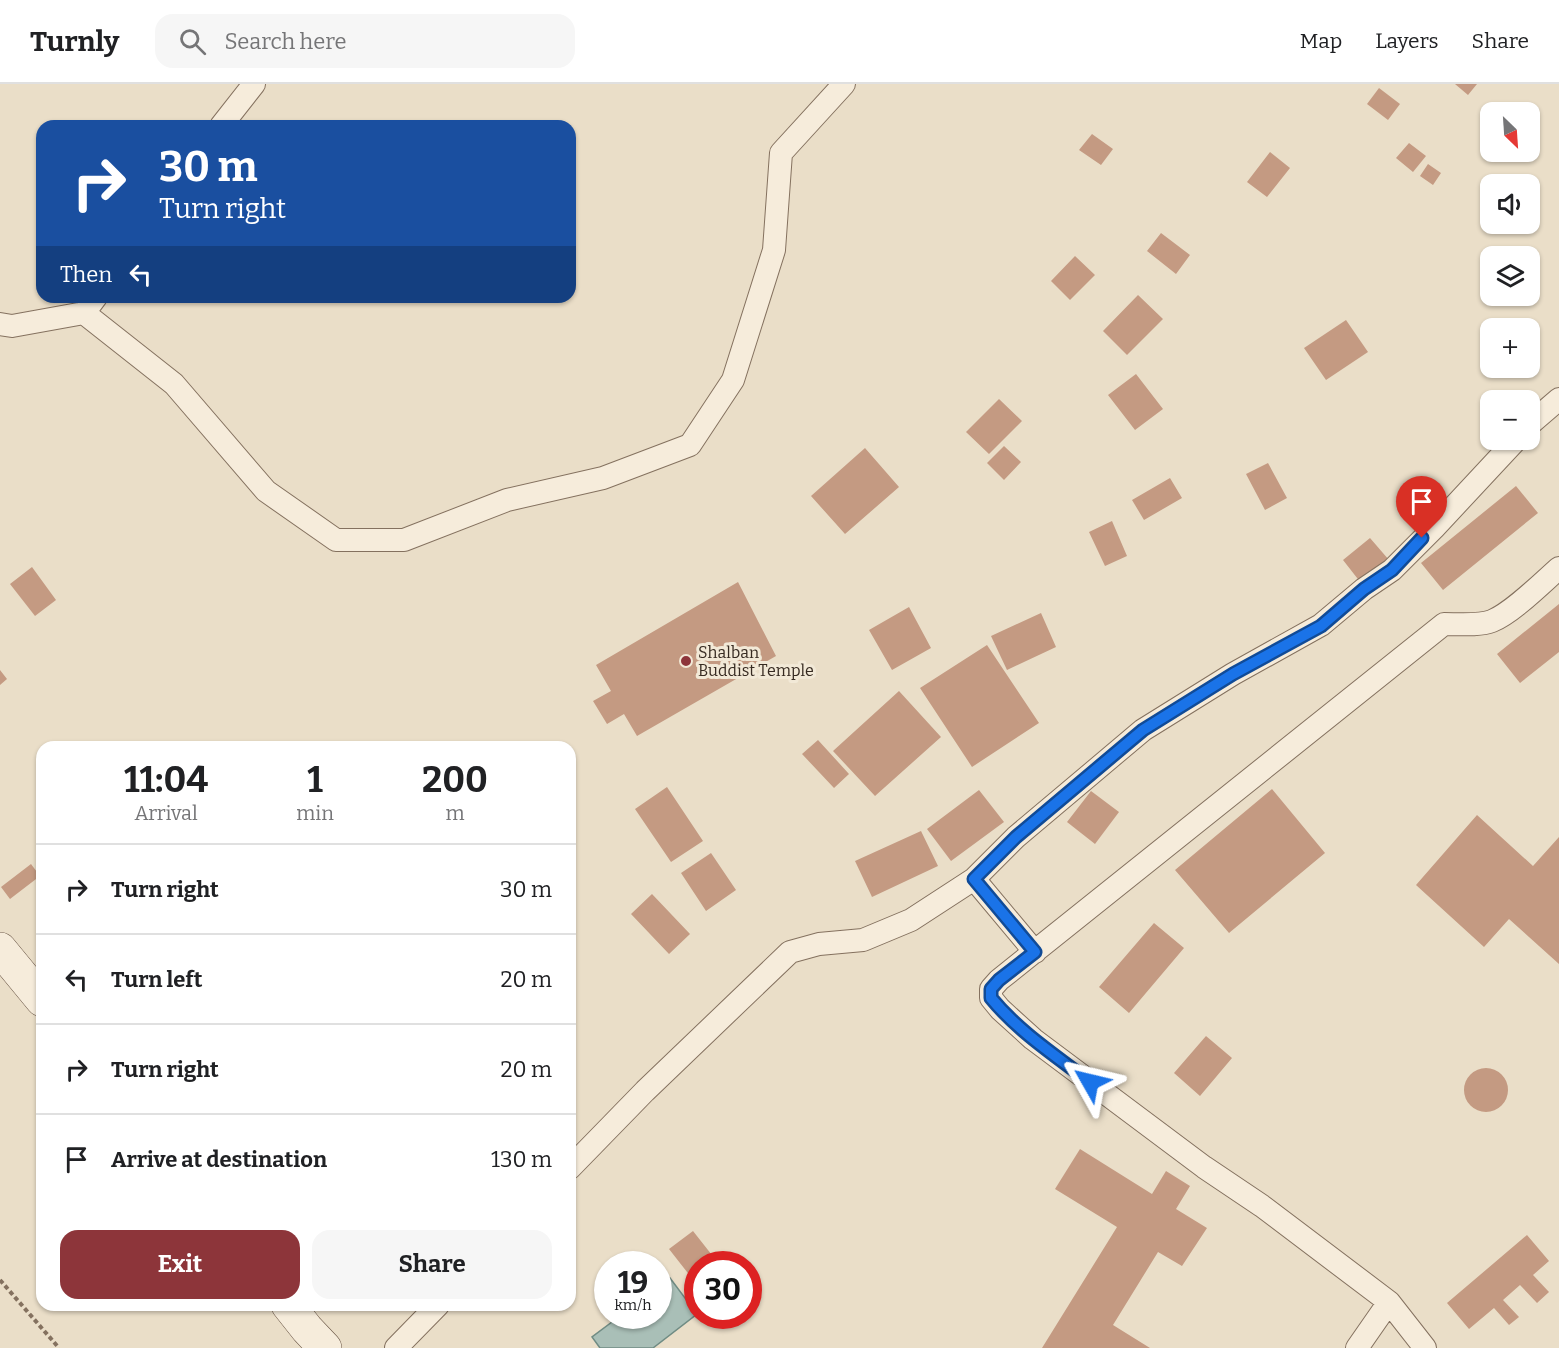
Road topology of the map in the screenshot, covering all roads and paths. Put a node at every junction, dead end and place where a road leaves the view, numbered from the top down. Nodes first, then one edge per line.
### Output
1 (255, 84) edge
2 (844, 84) edge
3 (226, 120) edge
4 (90, 305) edge
5 (0, 324) edge
6 (1559, 399) edge
7 (1540, 415) edge
8 (1507, 450) edge
9 (1559, 568) edge
10 (974, 879) junction
11 (0, 949) edge
12 (1035, 952) junction
13 (36, 993) edge
14 (576, 1162) edge
15 (0, 1280) edge
16 (1389, 1302) junction
17 (293, 1311) edge
18 (432, 1311) edge
19 (59, 1348) edge
20 (325, 1348) edge
21 (396, 1348) edge
22 (1357, 1348) edge
23 (1425, 1348) edge

1 - 3 street
2 - 4 street
4 - 5 street
6 - 7 street
8 - 10 street
9 - 12 street
10 - 12 street
10 - 14 street
11 - 13 main road
12 - 16 street
15 - 19 path
16 - 22 street
16 - 23 street
17 - 20 main road
18 - 21 street

